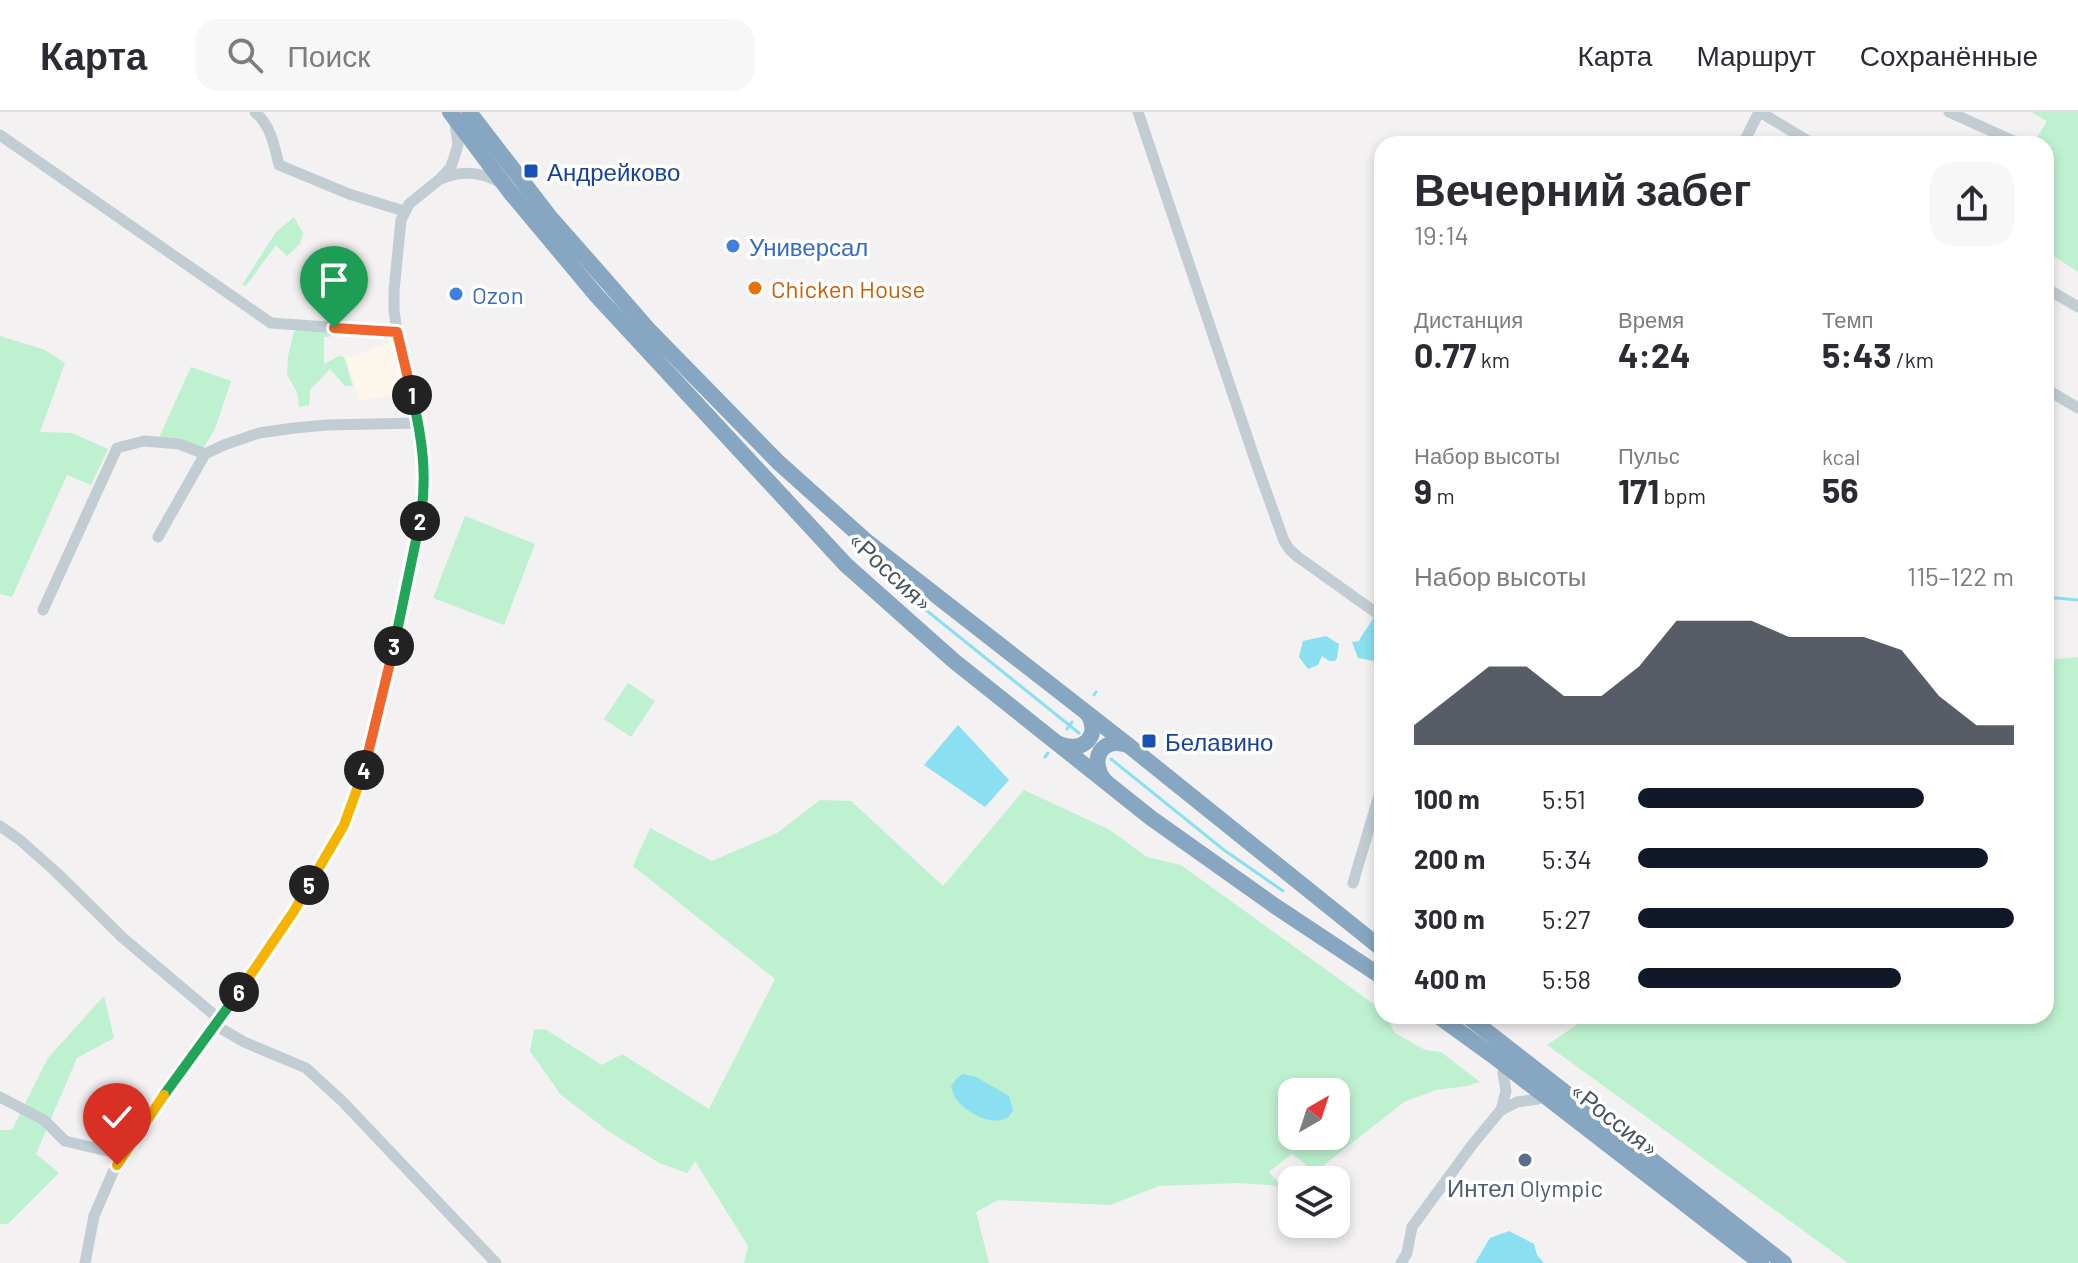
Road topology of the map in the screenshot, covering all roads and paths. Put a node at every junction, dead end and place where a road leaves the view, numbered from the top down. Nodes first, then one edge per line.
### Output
1 (255, 112) edge
2 (450, 112) edge
3 (469, 112) edge
4 (477, 112) edge
5 (1138, 112) edge
6 (1760, 112) edge
7 (1949, 112) edge
8 (0, 135) edge
9 (1747, 136) edge
10 (1800, 136) edge
11 (2002, 136) edge
12 (440, 179) junction
13 (510, 192) junction
14 (404, 211) junction
15 (2054, 293) edge
16 (2078, 307) edge
17 (397, 332) junction
18 (663, 345) junction
19 (2054, 394) edge
20 (2078, 408) edge
21 (419, 423) junction
22 (205, 454) junction
23 (158, 537) dead end
24 (43, 610) dead end
25 (1374, 611) edge
26 (1088, 714) junction
27 (1058, 743) junction
28 (1128, 745) junction
29 (1104, 781) junction
30 (1374, 812) edge
31 (0, 826) edge
32 (1353, 883) dead end
33 (1374, 943) edge
34 (1366, 966) junction
35 (1374, 972) edge
36 (1374, 976) edge
37 (219, 1019) junction
38 (1437, 1024) edge
39 (1449, 1024) edge
40 (1477, 1024) edge
41 (1503, 1073) junction
42 (0, 1097) edge
43 (1538, 1099) junction
44 (1500, 1111) junction
45 (1571, 1116) junction
46 (124, 1155) junction
47 (85, 1263) edge
48 (496, 1263) edge
49 (1401, 1263) edge
50 (1761, 1263) edge
51 (1784, 1263) edge

1 - 14 street
2 - 12 street
2 - 13 highway, «Россия»
3 - 18 highway, «Россия»
4 - 18 highway
5 - 25 street
6 - 9 street
6 - 10 street
7 - 11 street
8 - 17 street
12 - 13 street
12 - 14 street
13 - 27 highway, «Россия»
14 - 17 street
15 - 16 street
17 - 21 street
18 - 26 highway, «Россия»
19 - 20 street
21 - 22 street
21 - 37 street
22 - 23 street
22 - 24 street
26 - 27 highway
26 - 28 highway, «Россия»
27 - 29 highway, «Россия»
28 - 29 highway
28 - 33 highway, «Россия»
29 - 34 highway, «Россия»
30 - 32 street
31 - 37 street
34 - 35 highway, «Россия»
34 - 36 highway
37 - 46 street
37 - 48 street
38 - 41 highway
39 - 45 highway, «Россия»
40 - 51 highway, «Россия»
41 - 43 highway
41 - 44 street
42 - 46 street
43 - 44 street
43 - 45 highway
44 - 49 street
45 - 50 highway, «Россия»
46 - 47 street

